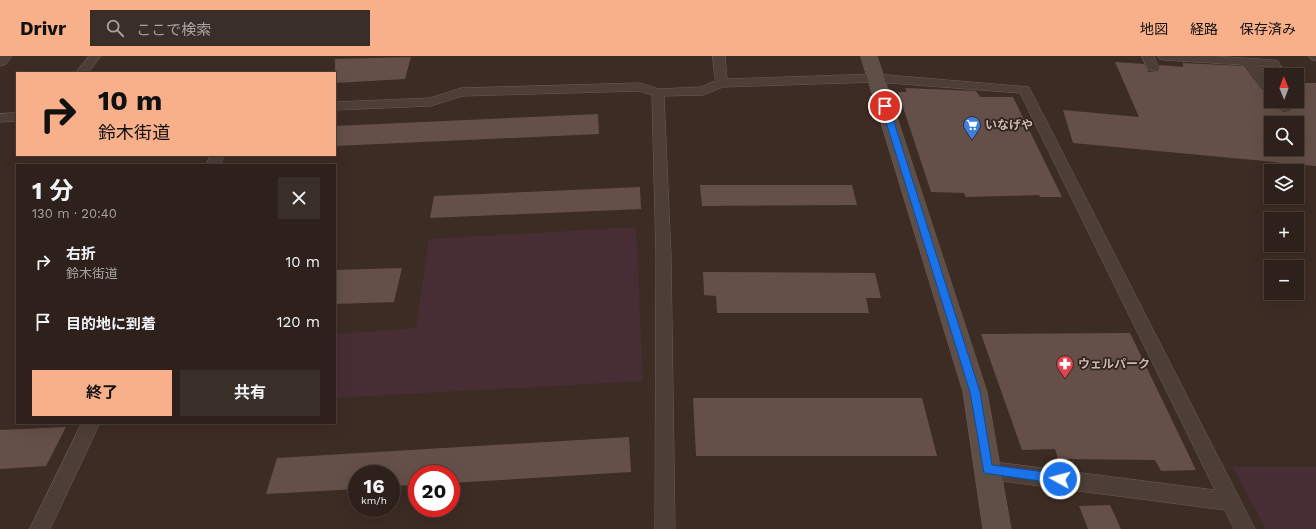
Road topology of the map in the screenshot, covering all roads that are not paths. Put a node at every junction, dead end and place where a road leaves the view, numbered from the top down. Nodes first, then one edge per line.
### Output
1 (4, 56) edge
2 (95, 56) edge
3 (719, 56) edge
4 (869, 56) edge
5 (1164, 56) edge
6 (0, 61) edge
7 (1249, 63) junction
8 (1274, 64) dead end
9 (83, 72) edge
10 (876, 78) junction
11 (1264, 81) edge
12 (721, 83) junction
13 (658, 93) junction
14 (336, 106) edge
15 (16, 117) edge
16 (0, 118) edge
17 (91, 424) edge
18 (987, 470) junction
19 (1230, 500) junction
20 (40, 529) edge
21 (664, 529) edge
22 (997, 529) edge
23 (1245, 529) edge

1 - 6 street
2 - 9 lane
3 - 12 lane
4 - 10 main road
5 - 7 lane
7 - 8 lane
7 - 11 lane
10 - 12 lane
10 - 18 main road
10 - 19 lane
12 - 13 lane
13 - 14 lane
13 - 21 lane
15 - 16 lane
17 - 20 lane
18 - 19 lane
18 - 22 main road
19 - 23 lane

